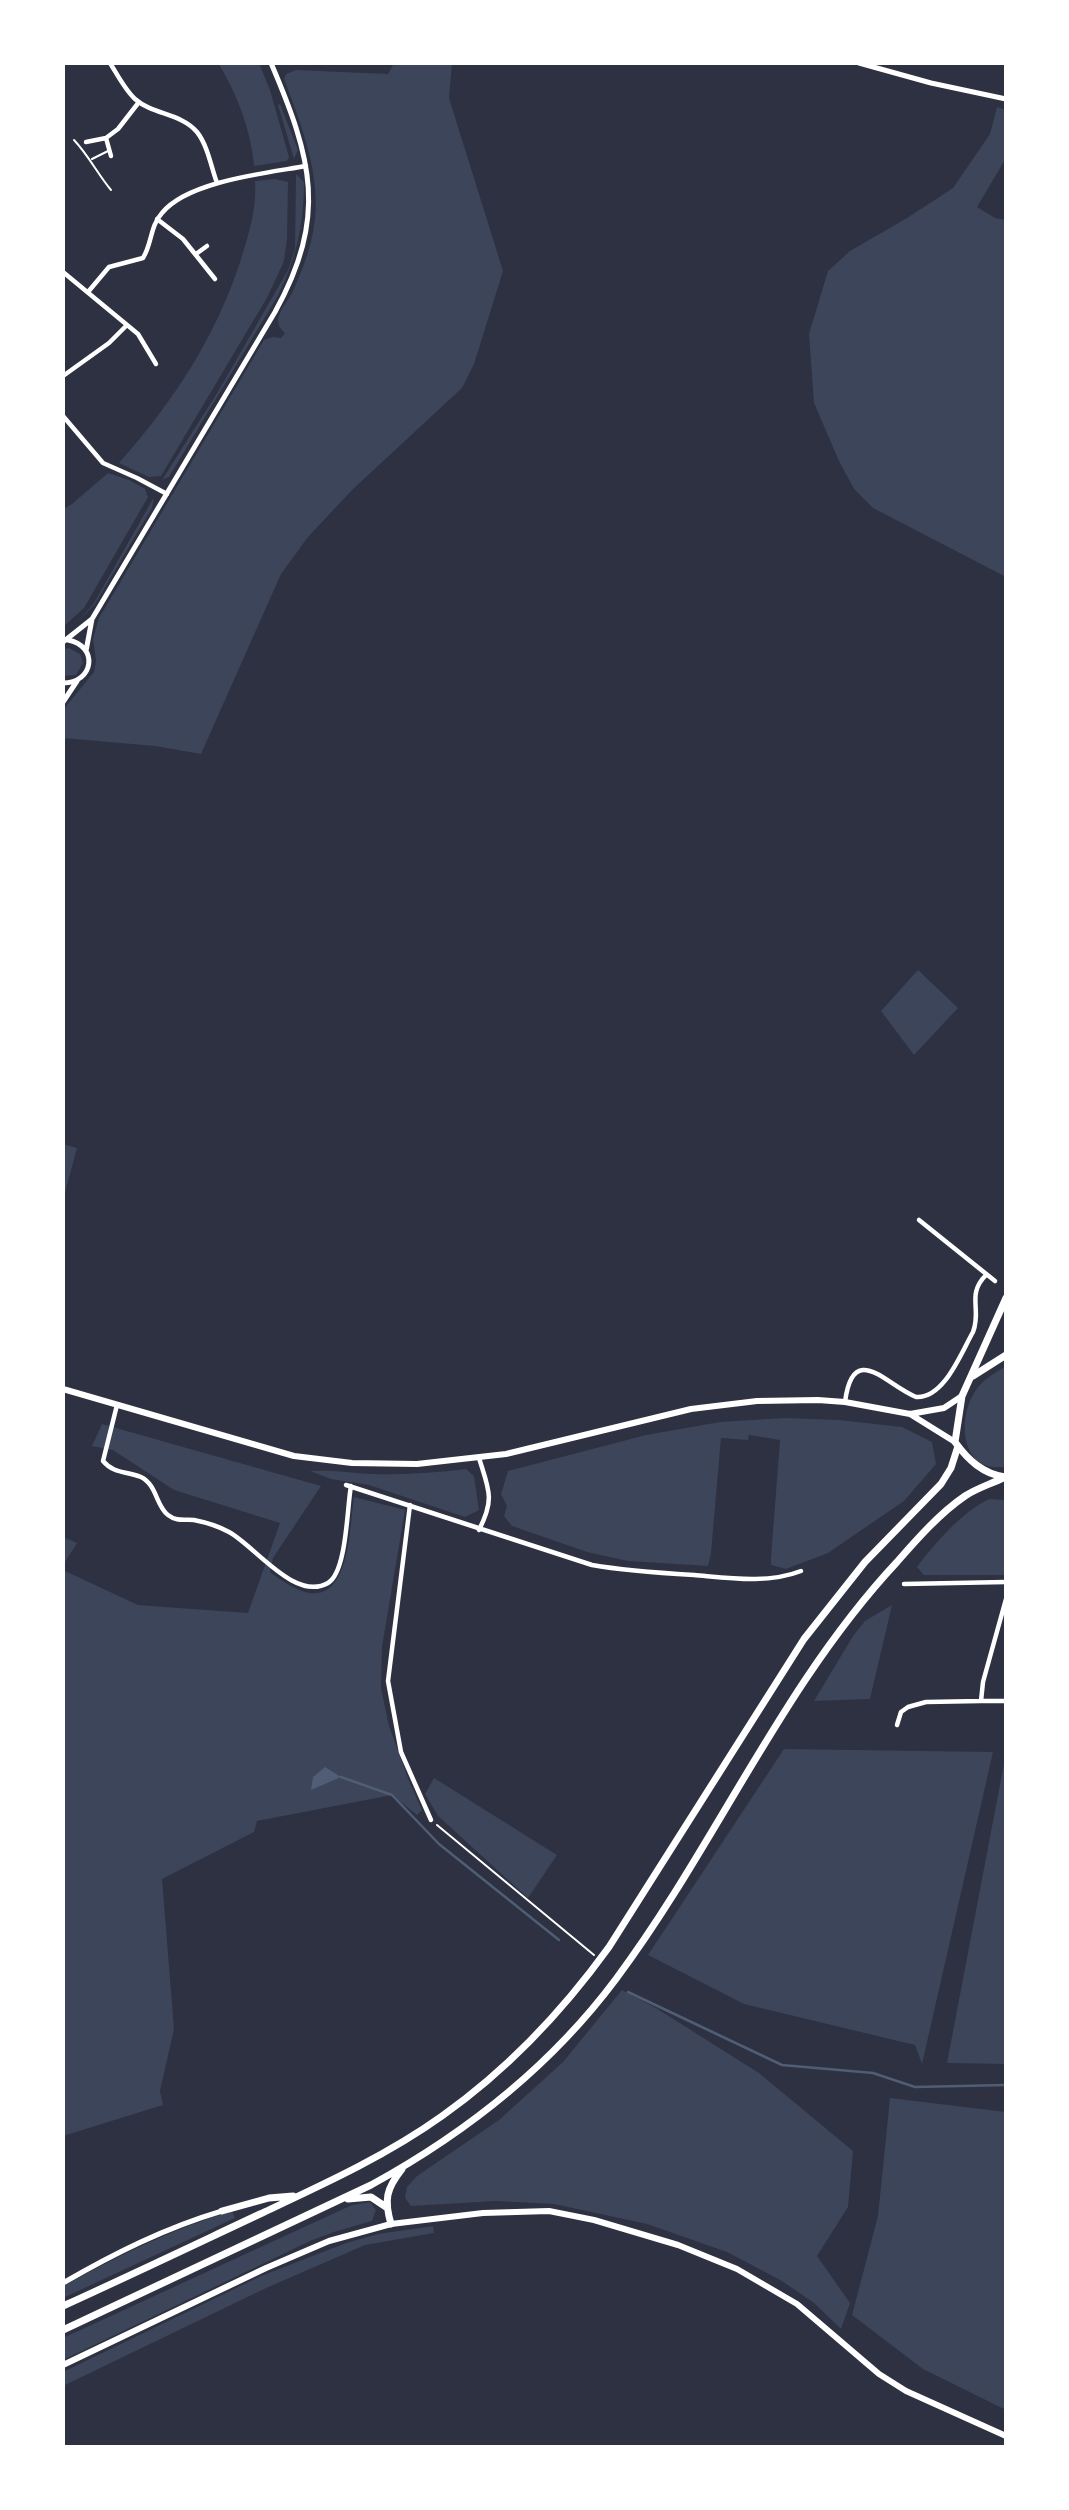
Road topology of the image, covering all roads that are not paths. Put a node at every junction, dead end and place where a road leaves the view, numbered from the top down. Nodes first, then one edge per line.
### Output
1 (110, 63) edge
2 (271, 63) edge
3 (859, 63) edge
4 (1006, 99) edge
5 (139, 102) junction
6 (106, 138) junction
7 (74, 140) dead end
8 (86, 142) dead end
9 (110, 153) joint
10 (92, 159) junction
11 (307, 166) junction
12 (217, 183) junction
13 (111, 190) dead end
14 (157, 219) junction
15 (207, 246) dead end
16 (196, 254) junction
17 (63, 272) edge
18 (215, 279) dead end
19 (88, 292) junction
20 (127, 325) junction
21 (156, 364) dead end
22 (63, 376) edge
23 (63, 416) edge
24 (167, 494) junction
25 (92, 619) junction
26 (65, 641) edge
27 (86, 651) junction
28 (77, 681) junction
29 (63, 683) edge
30 (63, 702) edge
31 (919, 1220) dead end
32 (986, 1275) junction
33 (995, 1281) dead end
34 (1006, 1298) edge
35 (1006, 1355) edge
36 (972, 1376) junction
37 (63, 1389) edge
38 (962, 1396) junction
39 (845, 1402) junction
40 (117, 1405) junction
41 (910, 1414) junction
42 (957, 1444) junction
43 (480, 1458) junction
44 (1005, 1478) edge
45 (410, 1504) junction
46 (479, 1530) junction
47 (801, 1571) dead end
48 (1006, 1582) edge
49 (905, 1584) dead end
50 (1006, 1600) edge
51 (981, 1701) junction
52 (1006, 1702) edge
53 (897, 1724) dead end
54 (431, 1820) road end
55 (405, 2166) junction
56 (302, 2195) junction
57 (340, 2200) junction
58 (386, 2207) junction
59 (222, 2211) joint
60 (391, 2224) junction
61 (63, 2283) edge
62 (63, 2306) edge
63 (63, 2330) edge
64 (63, 2365) edge
65 (1006, 2436) edge

1 - 5 street
2 - 11 street
3 - 4 street
5 - 6 street
5 - 12 street
6 - 8 street
6 - 9 street
7 - 10 lane
9 - 10 lane
10 - 13 lane
11 - 12 street
11 - 24 street
12 - 14 street
14 - 16 street
14 - 19 street
15 - 16 street
16 - 18 street
17 - 19 street
19 - 20 street
20 - 21 street
20 - 22 street
23 - 24 street
24 - 25 street
25 - 26 street
25 - 27 street
26 - 27 street
27 - 28 street
28 - 29 street
28 - 30 street
31 - 32 street
32 - 33 street
32 - 39 street
34 - 36 highway
35 - 36 highway
36 - 38 highway
37 - 40 main road
38 - 41 main road
38 - 42 highway
39 - 41 main road
39 - 43 main road
40 - 43 main road
40 - 45 street
41 - 42 main road
42 - 44 highway
42 - 56 highway
43 - 46 street
44 - 55 highway
45 - 46 street
45 - 54 street
46 - 47 street
48 - 49 street
50 - 51 street
51 - 52 street
51 - 53 street
55 - 57 highway
55 - 58 highway
56 - 59 highway
56 - 62 highway
57 - 58 highway
57 - 63 highway
58 - 60 highway
59 - 61 street
60 - 64 main road
60 - 65 main road

